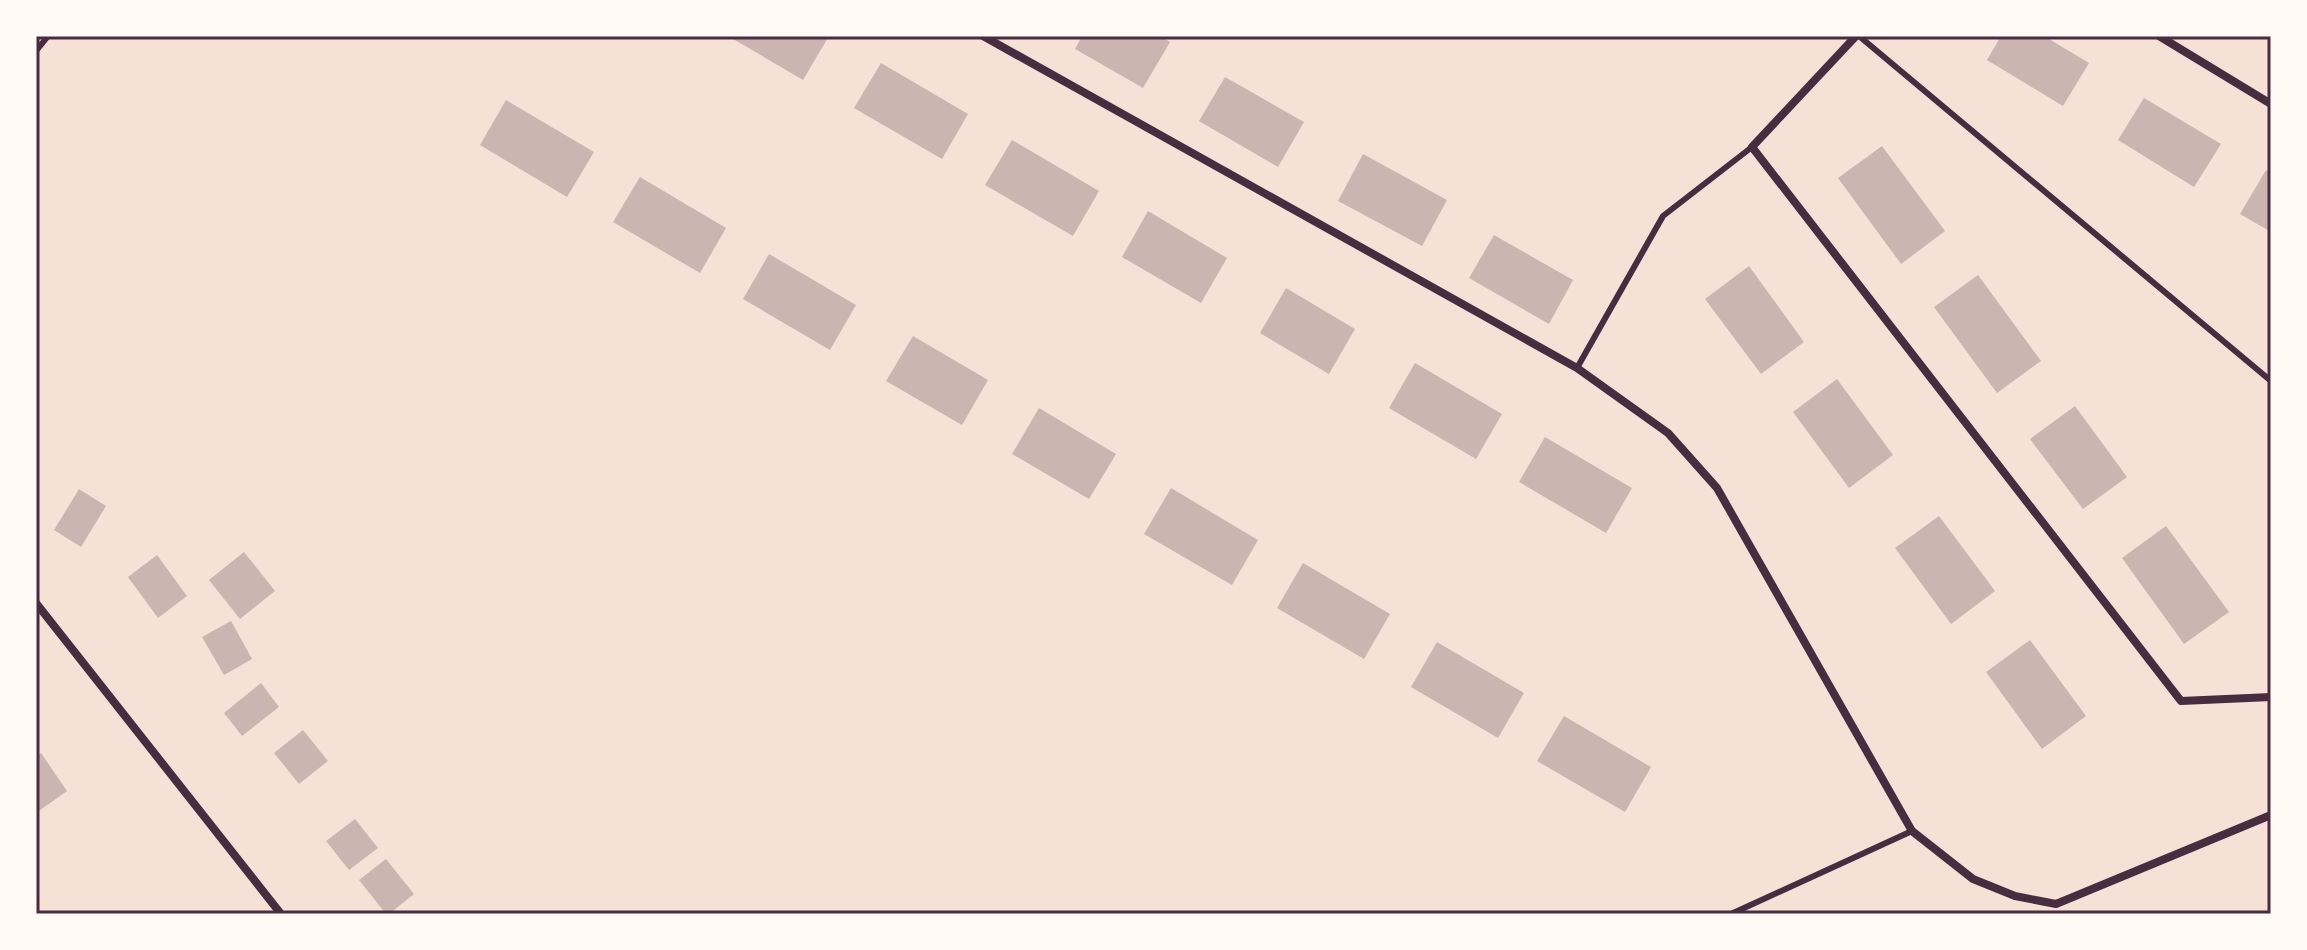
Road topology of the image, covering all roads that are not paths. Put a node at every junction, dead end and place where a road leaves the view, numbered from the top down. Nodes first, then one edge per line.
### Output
1 (48, 36) edge
2 (983, 36) edge
3 (1857, 36) edge
4 (2159, 36) edge
5 (36, 51) edge
6 (2271, 104) edge
7 (1752, 147) junction
8 (1577, 368) junction
9 (2271, 381) edge
10 (36, 603) edge
11 (2271, 697) edge
12 (2271, 815) edge
13 (1912, 831) junction
14 (281, 914) edge
15 (1731, 914) edge

1 - 5 lane
2 - 8 street
3 - 7 street
3 - 9 lane
4 - 6 street
7 - 8 lane
7 - 11 street
8 - 13 street
10 - 14 street
12 - 13 street
13 - 15 lane

